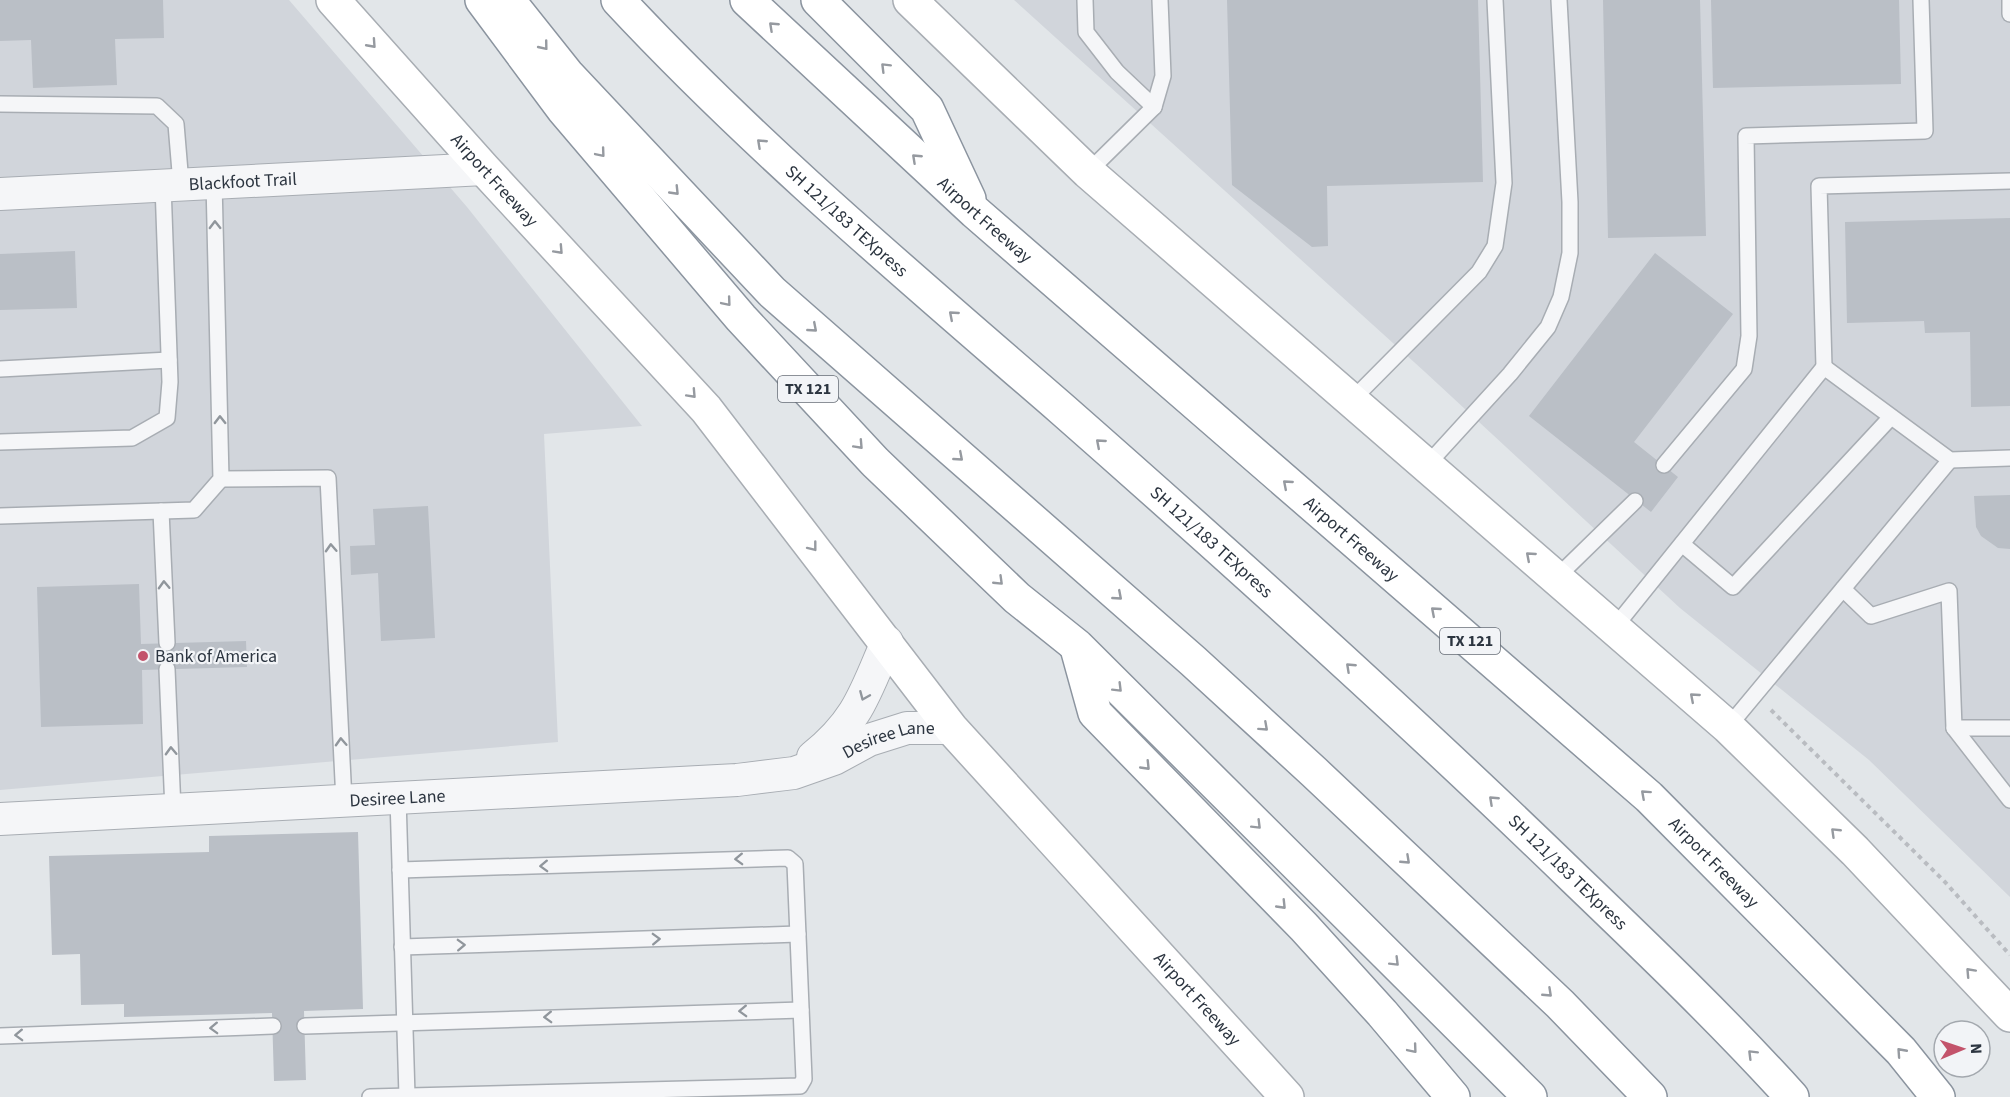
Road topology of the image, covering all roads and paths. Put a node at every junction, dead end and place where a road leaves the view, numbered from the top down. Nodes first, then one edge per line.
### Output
1 (333, 0) edge
2 (482, 0) edge
3 (508, 0) edge
4 (618, 0) edge
5 (747, 0) edge
6 (818, 0) edge
7 (910, 0) edge
8 (1085, 0) edge
9 (1160, 0) edge
10 (1495, 0) edge
11 (1559, 0) edge
12 (1921, 0) edge
13 (2010, 0) edge
14 (2010, 14) edge
15 (0, 104) edge
16 (1154, 107) junction
17 (484, 170) junction
18 (1088, 172) junction
19 (2010, 181) edge
20 (214, 182) junction
21 (172, 185) junction
22 (0, 194) edge
23 (975, 212) junction
24 (169, 360) junction
25 (1824, 367) junction
26 (0, 369) edge
27 (1351, 401) junction
28 (1891, 417) junction
29 (0, 442) edge
30 (2010, 458) edge
31 (1950, 460) junction
32 (1664, 465) dead end
33 (1426, 466) junction
34 (222, 479) junction
35 (1635, 501) dead end
36 (161, 511) junction
37 (0, 516) edge
38 (1682, 544) junction
39 (1556, 578) junction
40 (1843, 589) junction
41 (1614, 628) junction
42 (887, 642) junction
43 (166, 643) dead end
44 (1077, 646) junction
45 (167, 669) dead end
46 (1755, 694) junction
47 (1728, 727) junction
48 (951, 728) junction
49 (1954, 728) junction
50 (2010, 728) edge
51 (794, 772) junction
52 (398, 798) junction
53 (2010, 800) edge
54 (344, 801) junction
55 (173, 810) junction
56 (0, 819) edge
57 (400, 870) junction
58 (798, 934) junction
59 (402, 947) junction
60 (2010, 955) edge
61 (801, 1010) junction
62 (2010, 1015) edge
63 (405, 1021) junction
64 (273, 1026) dead end
65 (305, 1026) dead end
66 (0, 1036) edge
67 (407, 1096) edge
68 (1285, 1096) edge
69 (370, 1097) edge
70 (1453, 1097) edge
71 (1530, 1097) edge
72 (1650, 1097) edge
73 (1792, 1097) edge
74 (1938, 1097) edge

1 -> 17 main road, Airport Freeway
2 -> 44 main road, TX 121
3 -> 72 main road
73 -> 4 main road, SH 121/183 TEXpress
23 -> 5 main road, Airport Freeway / TX 121
23 -> 6 main road
7 - 18 main road
8 - 16 lane
9 - 16 lane
10 - 27 lane
11 - 33 lane
12 - 32 lane
13 - 14 lane
15 - 21 lane
16 - 18 lane
17 - 20 street, Blackfoot Trail
17 -> 42 main road, Airport Freeway
18 - 27 main road
19 - 25 lane
20 - 21 street, Blackfoot Trail
34 -> 20 lane
21 - 22 street, Blackfoot Trail
21 - 24 lane
74 -> 23 main road, Airport Freeway / TX 121
24 - 26 lane
24 - 29 lane
25 - 28 lane
25 - 38 lane
27 - 33 main road
28 - 31 lane
28 - 38 lane
30 - 31 lane
31 - 40 lane
39 -> 33 main road
34 - 36 lane
54 -> 34 lane
35 - 39 lane
36 - 37 lane
43 -> 36 lane
38 - 41 lane
39 - 41 main road
40 - 46 lane
40 - 49 lane
47 -> 41 main road
42 - 48 main road, Airport Freeway
42 -> 51 street, Desiree Lane
44 -> 70 main road
44 -> 71 main road, TX 121
55 -> 45 lane
46 - 47 lane
46 - 60 path
62 -> 47 main road
48 - 51 street, Desiree Lane
48 - 68 main road, Airport Freeway
49 - 50 lane
49 - 53 lane
51 - 52 street, Desiree Lane
52 - 54 street, Desiree Lane
52 - 57 lane
54 - 55 street, Desiree Lane
55 - 56 street, Desiree Lane
58 -> 57 lane
57 - 59 lane
59 -> 58 lane
58 - 61 lane
59 - 63 lane
61 -> 63 lane
61 - 67 lane
63 - 65 lane
63 - 67 lane
64 -> 66 lane
67 - 69 lane

